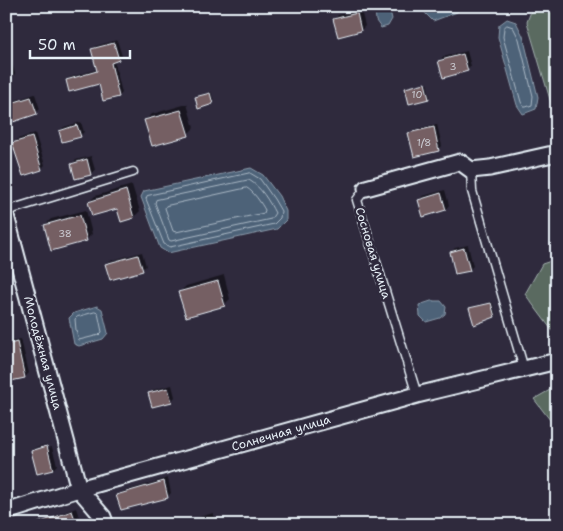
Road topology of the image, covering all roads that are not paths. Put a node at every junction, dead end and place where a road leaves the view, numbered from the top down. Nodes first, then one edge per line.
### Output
1 (557, 153) edge
2 (472, 170) junction
3 (132, 172) dead end
4 (366, 188) joint
5 (6, 211) edge
6 (6, 216) edge
7 (10, 244) edge
8 (557, 361) edge
9 (524, 369) junction
10 (417, 395) junction
11 (79, 489) junction
12 (6, 512) edge
13 (106, 525) edge

1 - 2 street, Сосновая улица
2 - 4 street, Сосновая улица
2 - 9 lane
3 - 5 lane
4 - 10 lane, Сосновая улица
6 - 7 street, Молодёжная улица
7 - 11 street, Молодёжная улица
8 - 9 street, Солнечная улица
9 - 10 street, Солнечная улица
10 - 11 street, Солнечная улица
11 - 12 street, Солнечная улица
11 - 13 street

